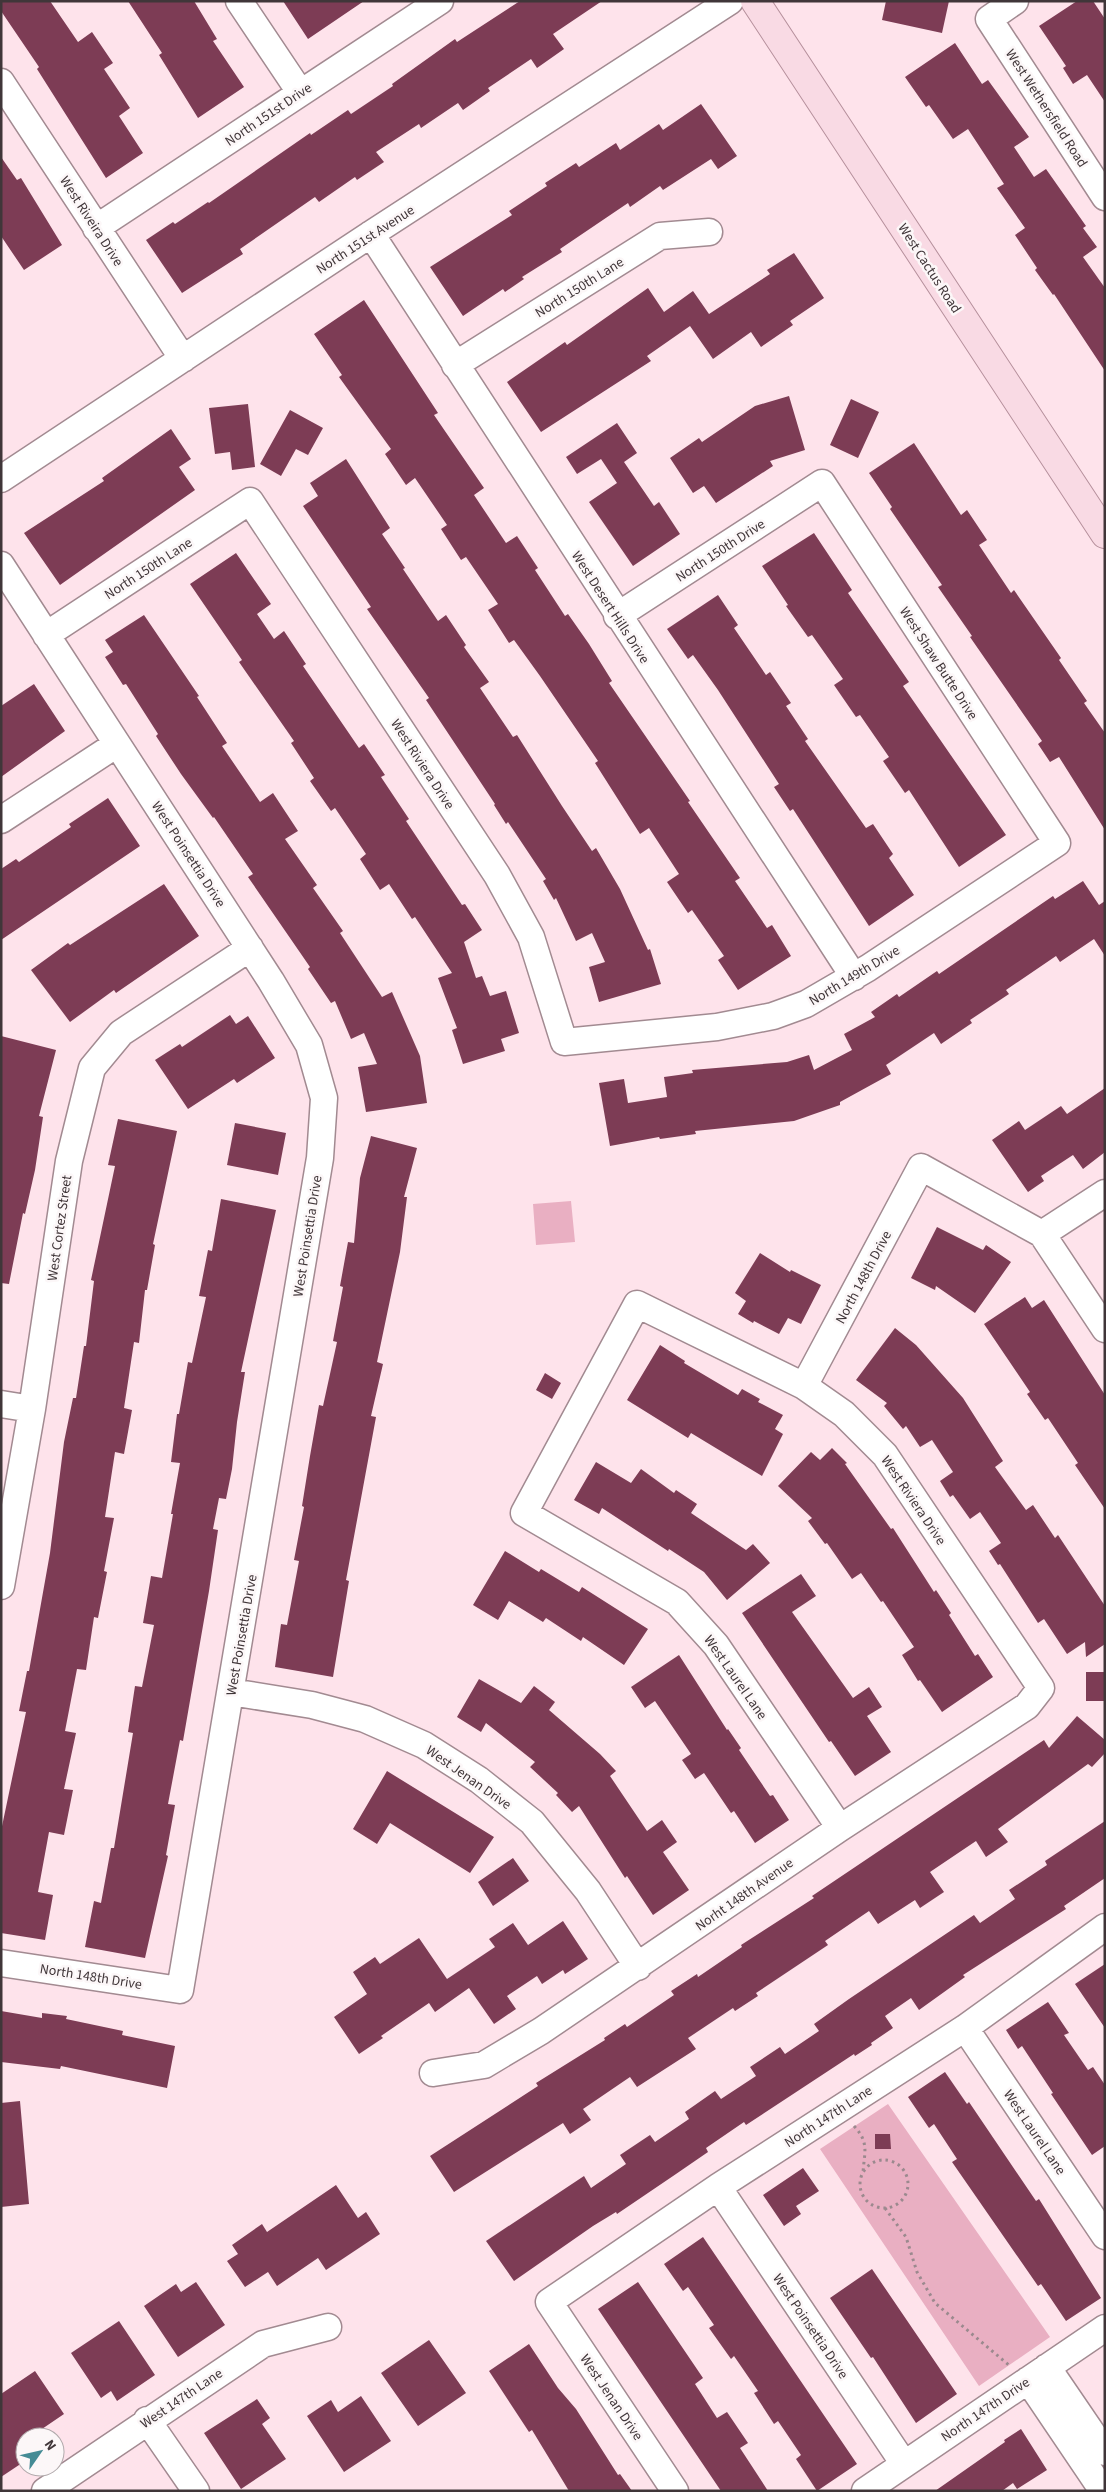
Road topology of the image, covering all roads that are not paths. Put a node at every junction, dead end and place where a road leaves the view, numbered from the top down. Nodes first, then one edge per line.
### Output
1 (239, 1) edge
2 (440, 1) edge
3 (730, 1) edge
4 (755, 1) edge
5 (1015, 1) edge
6 (1, 82) edge
7 (300, 92) junction
8 (1105, 197) edge
9 (96, 228) junction
10 (709, 232) dead end
11 (371, 234) junction
12 (183, 359) junction
13 (455, 365) junction
14 (1, 479) edge
15 (822, 483) joint
16 (250, 501) joint
17 (1105, 534) edge
18 (1, 565) edge
19 (617, 616) junction
20 (46, 635) junction
21 (117, 744) junction
22 (1, 820) edge
23 (1057, 843) joint
24 (250, 948) junction
25 (854, 977) junction
26 (564, 1042) joint
27 (1105, 1192) edge
28 (1042, 1234) junction
29 (1105, 1329) edge
30 (804, 1386) junction
31 (1, 1404) edge
32 (32, 1409) junction
33 (524, 1513) joint
34 (1, 1586) edge
35 (1041, 1688) joint
36 (231, 1692) junction
37 (840, 1828) junction
38 (1105, 1927) edge
39 (1, 1963) edge
40 (638, 1967) junction
41 (180, 1990) joint
42 (965, 2028) junction
43 (433, 2073) dead end
44 (718, 2187) junction
45 (1105, 2236) edge
46 (549, 2302) joint
47 (328, 2327) dead end
48 (1105, 2328) edge
49 (1029, 2372) junction
50 (147, 2420) junction
51 (1105, 2452) edge
52 (904, 2464) junction
53 (46, 2491) edge
54 (196, 2491) edge
55 (675, 2491) edge
56 (865, 2491) edge
57 (1103, 2491) edge

1 - 7 street
2 - 7 street, North 151st Drive
3 - 11 street, North 151st Avenue
4 - 17 main road, West Cactus Road
5 - 8 street, West Wethersfield Road
6 - 9 street, West Riveira Drive
7 - 9 street, North 151st Drive
9 - 12 street, West Riveira Drive
10 - 13 street, North 150th Lane
11 - 12 street, North 151st Avenue
11 - 13 street, West Desert Hills Drive
12 - 14 street, North 151st Avenue
13 - 19 street, West Desert Hills Drive
15 - 19 street, North 150th Drive
15 - 23 street, West Shaw Butte Drive
16 - 20 street, North 150th Lane
16 - 26 street, West Riviera Drive
18 - 20 street, West Poinsettia Drive
19 - 25 street, West Desert Hills Drive
20 - 21 street, West Poinsettia Drive
21 - 22 street
21 - 24 street, West Poinsettia Drive
23 - 25 street, North 149th Drive
24 - 32 street, West Cortez Street
24 - 36 street, West Poinsettia Drive
25 - 26 street, North 149th Drive
27 - 28 street
28 - 29 street
28 - 30 street, North 148th Drive
30 - 33 street, West Riviera Drive
30 - 35 street, West Riviera Drive
31 - 32 street
32 - 34 street, West Cortez Street
33 - 37 street, West Laurel Lane
35 - 37 street, Norht 148th Avenue
36 - 40 street, West Jenan Drive
36 - 41 street, West Poinsettia Drive
37 - 40 street, Norht 148th Avenue
38 - 42 street, North 147th Lane
39 - 41 street, North 148th Drive
40 - 43 street, Norht 148th Avenue
42 - 44 street, North 147th Lane
42 - 45 street, West Laurel Lane
44 - 46 street, North 147th Lane
44 - 52 street, West Poinsettia Drive
46 - 55 street, West Jenan Drive
47 - 50 street, West 147th Lane
48 - 49 street, North 147th Drive
49 - 51 street
49 - 52 street, North 147th Drive
49 - 57 street
50 - 53 street, West 147th Lane
50 - 54 street
52 - 56 street, North 147th Drive

